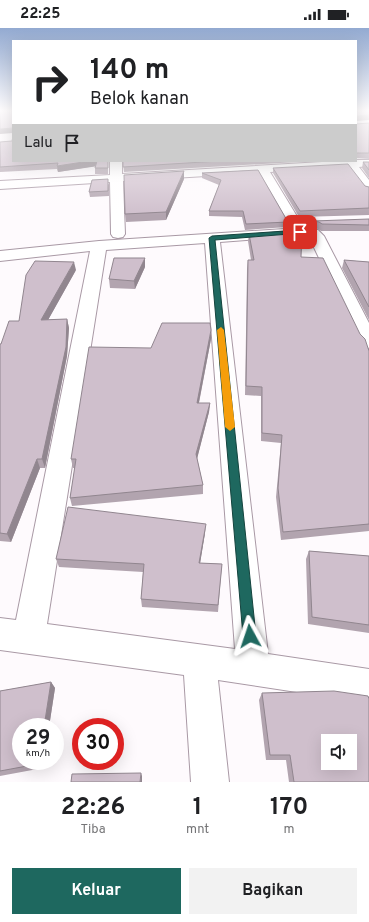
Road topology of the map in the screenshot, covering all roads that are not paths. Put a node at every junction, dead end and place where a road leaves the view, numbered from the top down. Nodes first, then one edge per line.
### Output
1 (116, 162) edge
2 (349, 163) edge
3 (369, 163) edge
4 (262, 170) junction
5 (117, 177) junction
6 (0, 185) edge
7 (369, 188) edge
8 (320, 222) edge
9 (294, 223) junction
10 (118, 234) junction
11 (212, 238) junction
12 (15, 241) dead end
13 (99, 246) junction
14 (0, 256) edge
15 (369, 342) edge
16 (15, 636) edge
17 (200, 661) junction
18 (253, 668) junction
19 (369, 686) edge
20 (210, 782) edge

1 - 5 street
2 - 3 street
2 - 4 street
2 - 7 street
4 - 5 street
4 - 9 street
5 - 6 street
5 - 10 street
8 - 9 street
9 - 10 street
10 - 12 street
11 - 13 street
11 - 15 street
11 - 18 street
13 - 14 street
13 - 16 street
16 - 17 street
17 - 18 street
17 - 20 street
18 - 19 street

